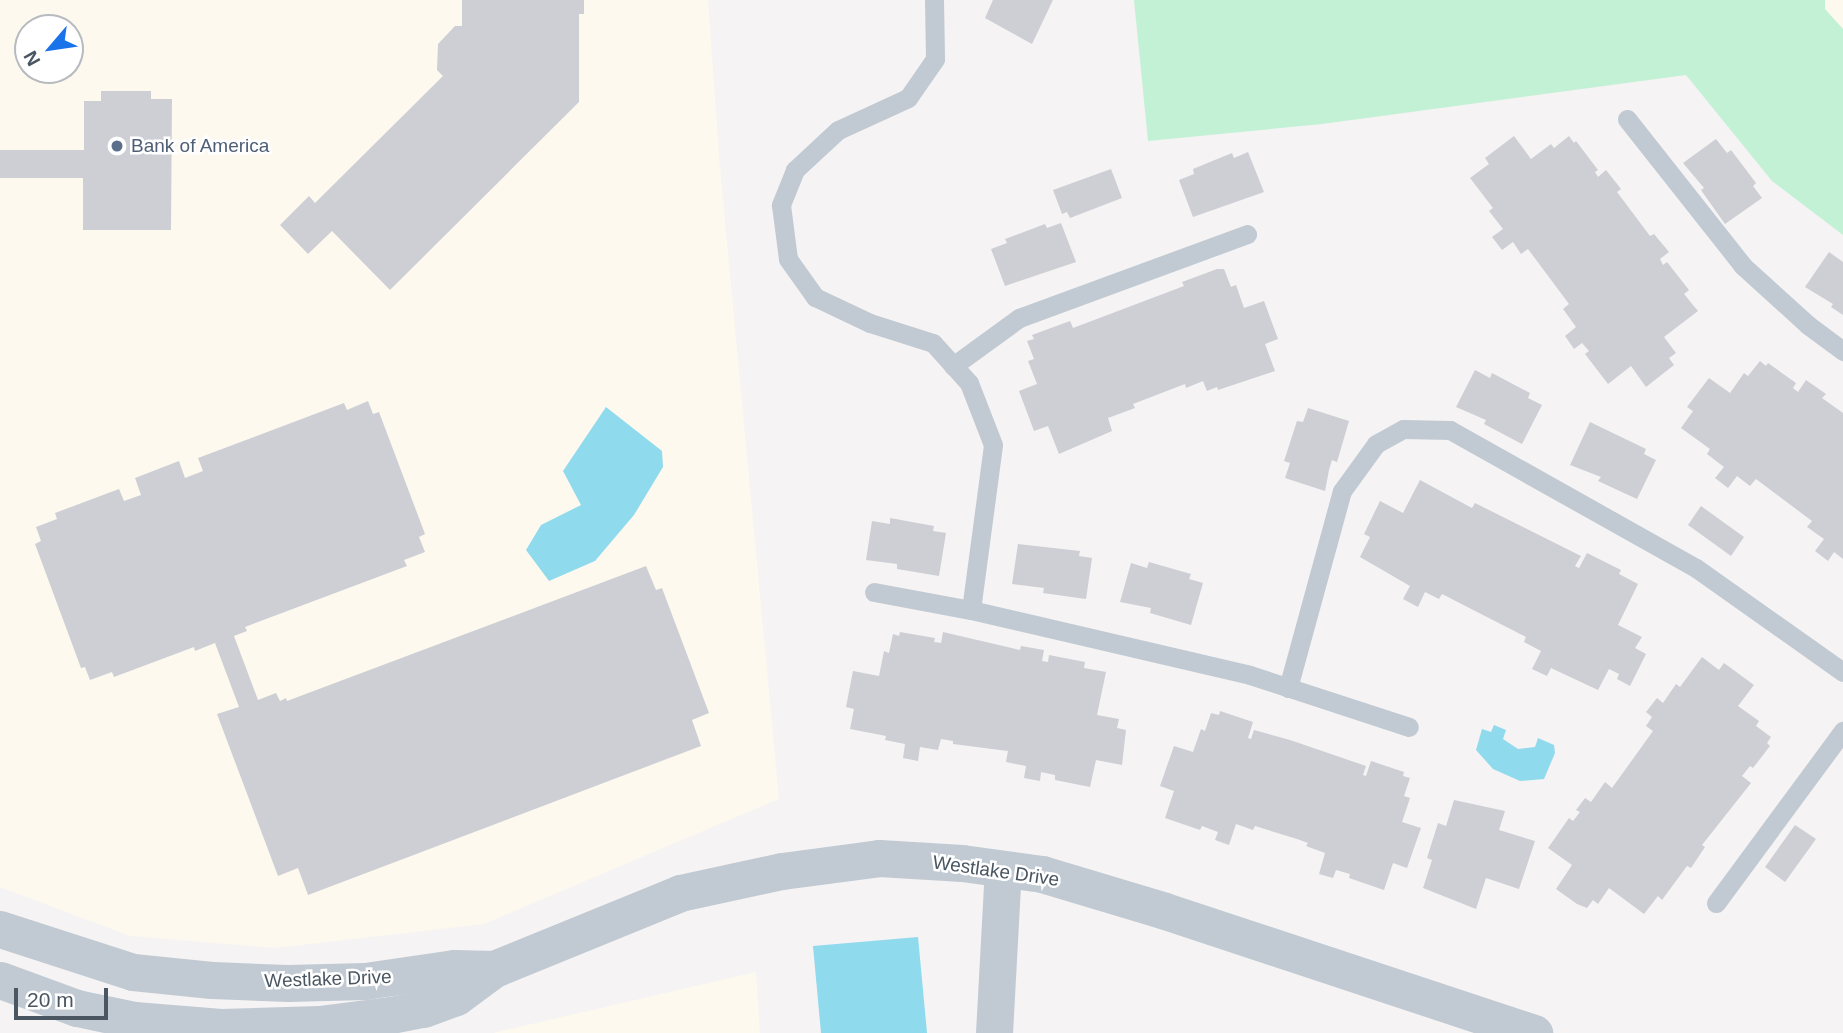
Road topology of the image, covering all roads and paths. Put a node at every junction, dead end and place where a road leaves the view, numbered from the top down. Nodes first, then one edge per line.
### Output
1 (934, 0) edge
2 (1628, 119) dead end
3 (1247, 234) dead end
4 (1843, 351) edge
5 (953, 366) junction
6 (874, 592) dead end
7 (971, 610) junction
8 (1843, 672) edge
9 (1288, 688) junction
10 (1409, 727) dead end
11 (1843, 731) edge
12 (1003, 869) junction
13 (1716, 903) dead end
14 (0, 929) edge
15 (494, 969) junction
16 (134, 972) junction
17 (0, 980) edge
18 (77, 1008) junction
19 (173, 1028) edge
20 (110, 1033) edge
21 (995, 1033) edge
22 (1534, 1033) edge

1 - 5 lane
2 - 4 lane
3 - 5 lane
5 - 7 lane
6 - 7 lane
7 - 9 lane
8 - 9 lane
9 - 10 lane
11 - 13 lane
12 - 15 street, Westlake Drive
12 - 21 street
12 - 22 street, Westlake Drive
14 - 16 street, Westlake Drive
15 - 16 street, Westlake Drive
15 - 19 street, Westlake Drive
16 - 19 street
17 - 18 street, Westlake Drive
18 - 19 street, Westlake Drive
18 - 20 street

